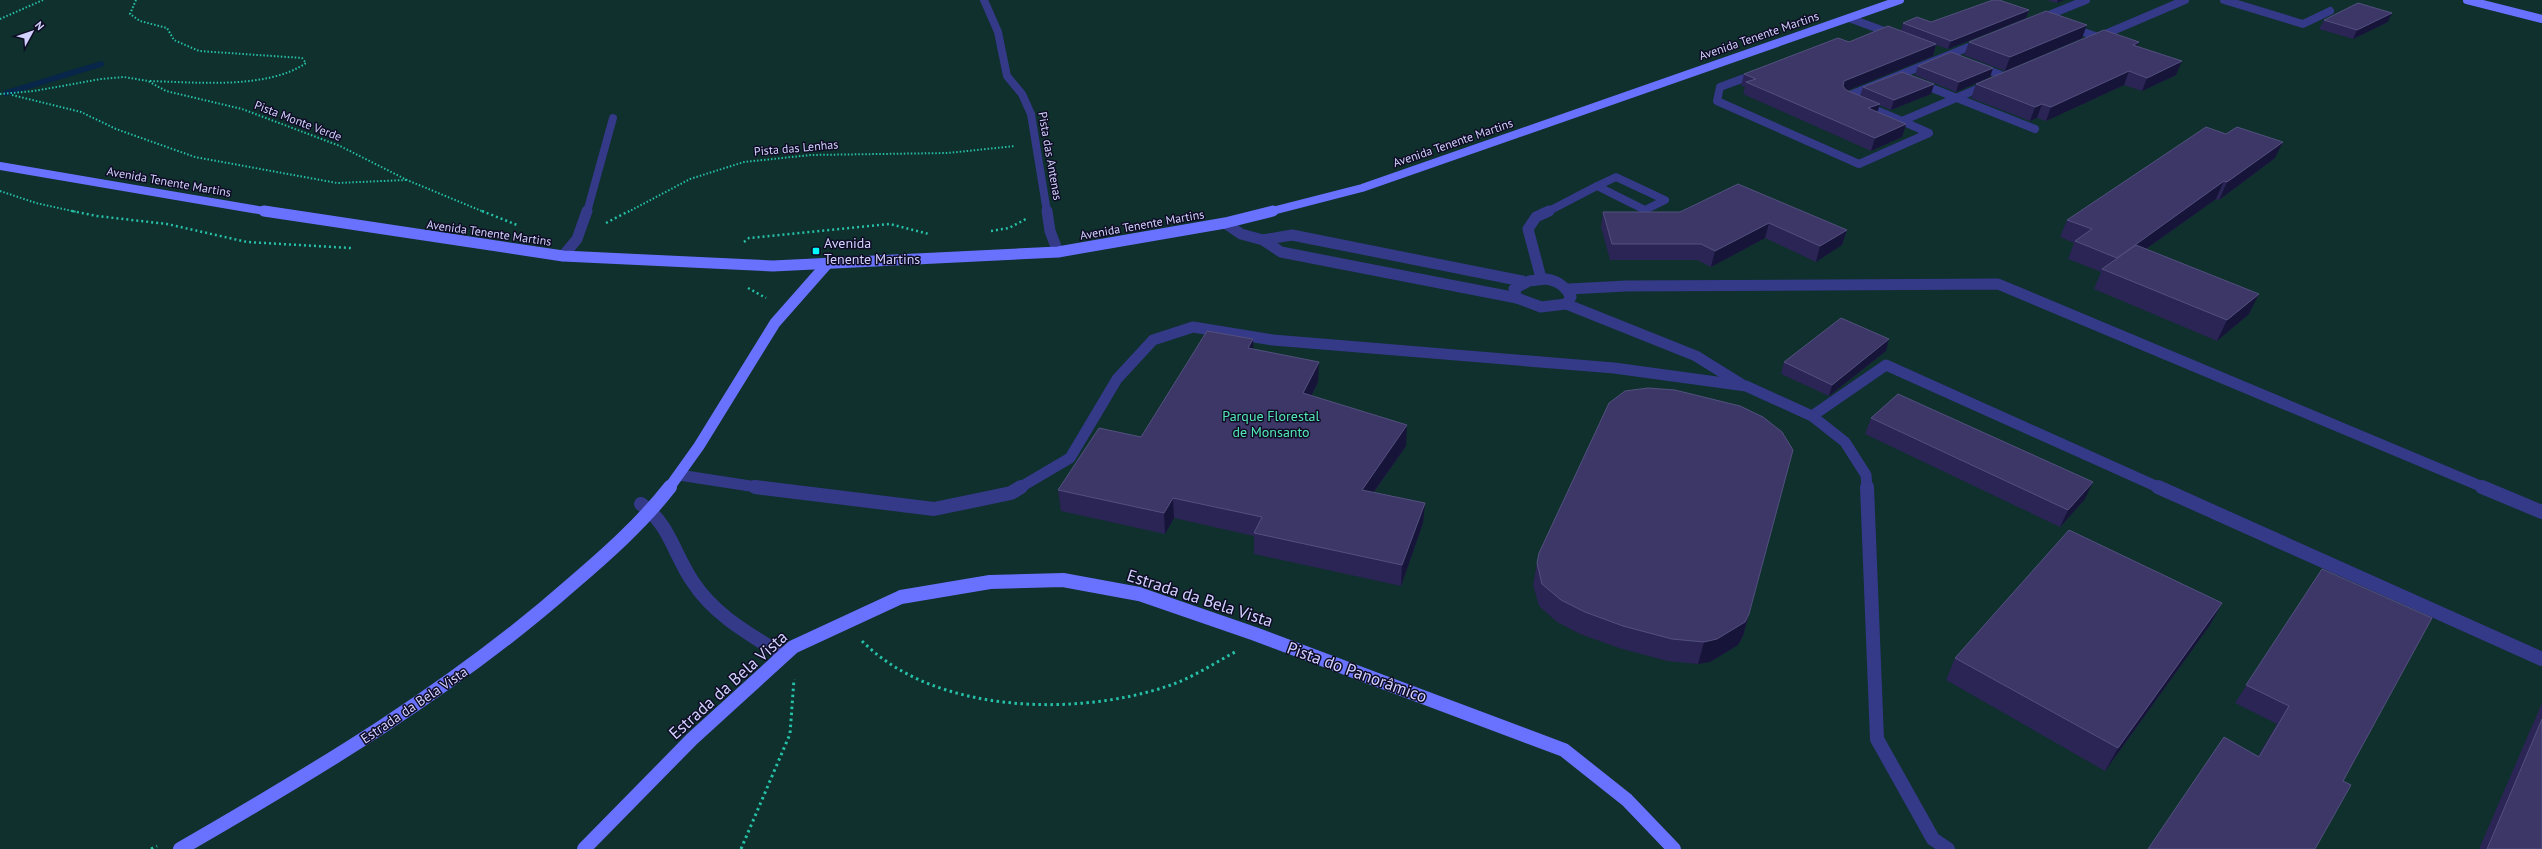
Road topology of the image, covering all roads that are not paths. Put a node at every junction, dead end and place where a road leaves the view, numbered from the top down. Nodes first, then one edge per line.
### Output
1 (984, 0) edge
2 (1900, 0) edge
3 (2086, 0) edge
4 (2164, 0) edge
5 (2185, 0) edge
6 (2224, 0) edge
7 (2467, 0) edge
8 (2176, 4) junction
9 (2330, 11) dead end
10 (1849, 18) junction
11 (2542, 19) edge
12 (2098, 37) junction
13 (1991, 38) edge
14 (1906, 39) edge
15 (2084, 43) edge
16 (1935, 50) dead end
17 (1949, 55) junction
18 (1770, 68) edge
19 (1899, 75) junction
20 (1956, 98) junction
21 (613, 118) dead end
22 (1902, 121) junction
23 (2035, 129) edge
24 (0, 166) edge
25 (1596, 186) junction
26 (1225, 223) junction
27 (1263, 240) junction
28 (1058, 252) junction
29 (563, 256) junction
30 (827, 264) junction
31 (1541, 278) junction
32 (1522, 281) junction
33 (1569, 289) junction
34 (1517, 298) junction
35 (1566, 304) junction
36 (1746, 386) junction
37 (1812, 416) junction
38 (679, 475) junction
39 (646, 506) junction
40 (2542, 512) edge
41 (783, 655) junction
42 (2542, 659) edge
43 (180, 849) edge
44 (584, 849) edge
45 (1674, 849) edge
46 (1948, 849) edge

1 - 28 street, Pista das Antenas
2 - 10 street, Avenida Tenente Martins
3 - 12 street
4 - 8 street
5 - 8 street
6 - 9 street
7 - 11 street
8 - 12 street
10 - 14 street
10 - 26 street, Avenida Tenente Martins
12 - 15 street
13 - 17 street
16 - 17 street
17 - 19 street
17 - 20 street
18 - 22 street
19 - 20 street
19 - 22 street
20 - 22 street
20 - 23 street
21 - 29 street
24 - 29 street, Avenida Tenente Martins
25 - 25 street
25 - 31 street
26 - 27 street
26 - 28 street, Avenida Tenente Martins
27 - 32 street
27 - 34 street
28 - 30 street, Avenida Tenente Martins
29 - 30 street, Avenida Tenente Martins
30 - 38 street, Estrada da Bela Vista
31 - 32 street
31 - 33 street
32 - 34 street
33 - 35 street
33 - 40 street
34 - 35 street
35 - 36 street
36 - 37 street
36 - 38 street
37 - 42 street
37 - 46 street
38 - 39 street, Estrada da Bela Vista
39 - 41 street
39 - 43 street, Estrada da Bela Vista
41 - 44 street, Estrada da Bela Vista
41 - 45 street, Estrada da Bela Vista

